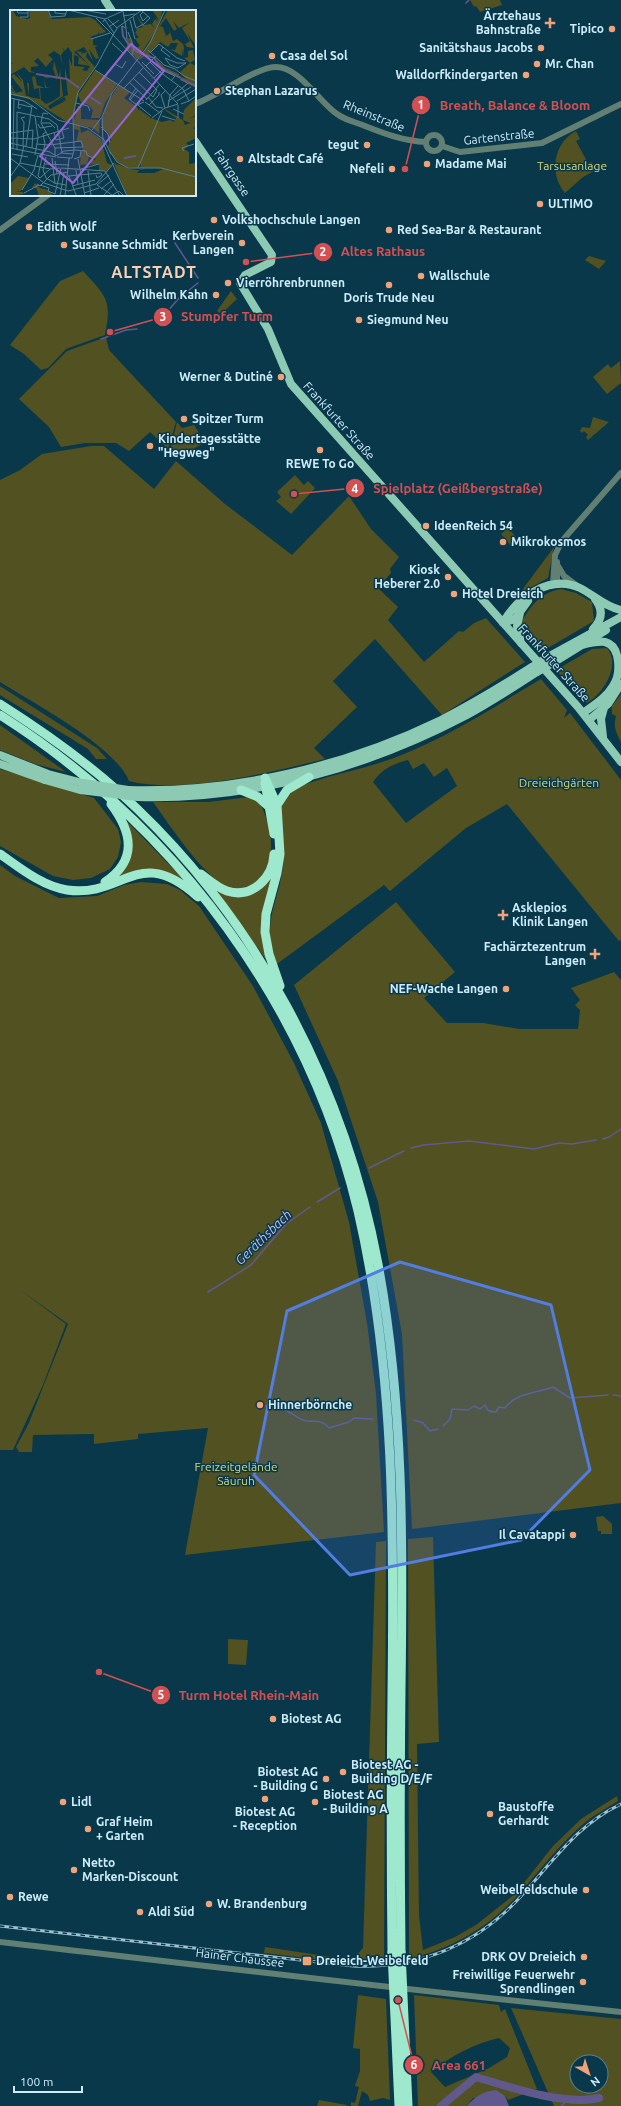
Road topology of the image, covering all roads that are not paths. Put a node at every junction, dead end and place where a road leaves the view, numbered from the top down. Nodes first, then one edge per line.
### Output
1 (105, 0) edge
2 (111, 10) edge
3 (196, 104) edge
4 (621, 104) edge
5 (196, 142) edge
6 (426, 142) junction
7 (442, 146) junction
8 (47, 196) edge
9 (0, 230) edge
10 (242, 278) joint
11 (621, 473) edge
12 (557, 550) junction
13 (557, 565) junction
14 (552, 584) junction
15 (580, 588) junction
16 (591, 595) junction
17 (621, 610) edge
18 (493, 612) junction
19 (516, 612) junction
20 (621, 617) edge
21 (621, 622) edge
22 (503, 623) junction
23 (582, 637) junction
24 (521, 643) junction
25 (578, 646) junction
26 (548, 661) junction
27 (535, 669) junction
28 (621, 684) edge
29 (0, 704) edge
30 (604, 708) junction
31 (0, 715) edge
32 (586, 716) junction
33 (603, 738) junction
34 (0, 755) edge
35 (621, 762) edge
36 (0, 764) edge
37 (46, 777) junction
38 (309, 777) junction
39 (267, 783) junction
40 (98, 787) junction
41 (241, 790) junction
42 (273, 806) junction
43 (0, 854) edge
44 (191, 868) junction
45 (90, 890) junction
46 (217, 914) junction
47 (286, 1002) junction
48 (397, 1527) junction
49 (0, 1942) edge
50 (396, 1952) junction
51 (621, 2012) edge
52 (399, 2106) edge
53 (408, 2106) edge

1 - 2 main road
3 - 6 street, Rheinstraße
4 - 7 street, Gartenstraße
5 - 10 main road, Fahrgasse
6 - 7 street
6 - 7 street
8 - 9 street
10 - 18 main road, Frankfurter Straße
11 - 12 street
12 - 13 street
12 - 14 street
13 - 14 street
13 - 15 street
14 - 15 main road
14 - 19 main road
15 - 16 main road
16 - 17 main road
16 - 23 main road
18 - 19 main road
18 - 22 main road, Frankfurter Straße
19 - 22 main road
19 - 24 main road
20 - 23 main road
21 - 25 main road
22 - 24 main road, Frankfurter Straße
23 - 26 main road
24 - 32 main road, Frankfurter Straße
25 - 26 main road
25 - 32 main road
26 - 27 main road, bridge
27 - 38 main road
27 - 39 main road
28 - 30 main road
29 - 44 highway
30 - 32 main road
30 - 33 main road
31 - 40 highway
32 - 33 main road, Frankfurter Straße
33 - 35 main road, Frankfurter Straße
34 - 37 main road
36 - 37 main road
37 - 39 main road, bridge
37 - 41 main road, bridge
38 - 39 main road
38 - 42 highway
39 - 41 main road
39 - 42 highway
40 - 45 highway
40 - 46 highway
41 - 42 highway
42 - 44 highway
42 - 47 highway
43 - 45 highway
44 - 47 highway
45 - 46 highway
46 - 48 highway
47 - 48 highway
48 - 50 highway
49 - 51 street, Hainer Chaussee
50 - 52 highway, bridge
50 - 53 highway, bridge

